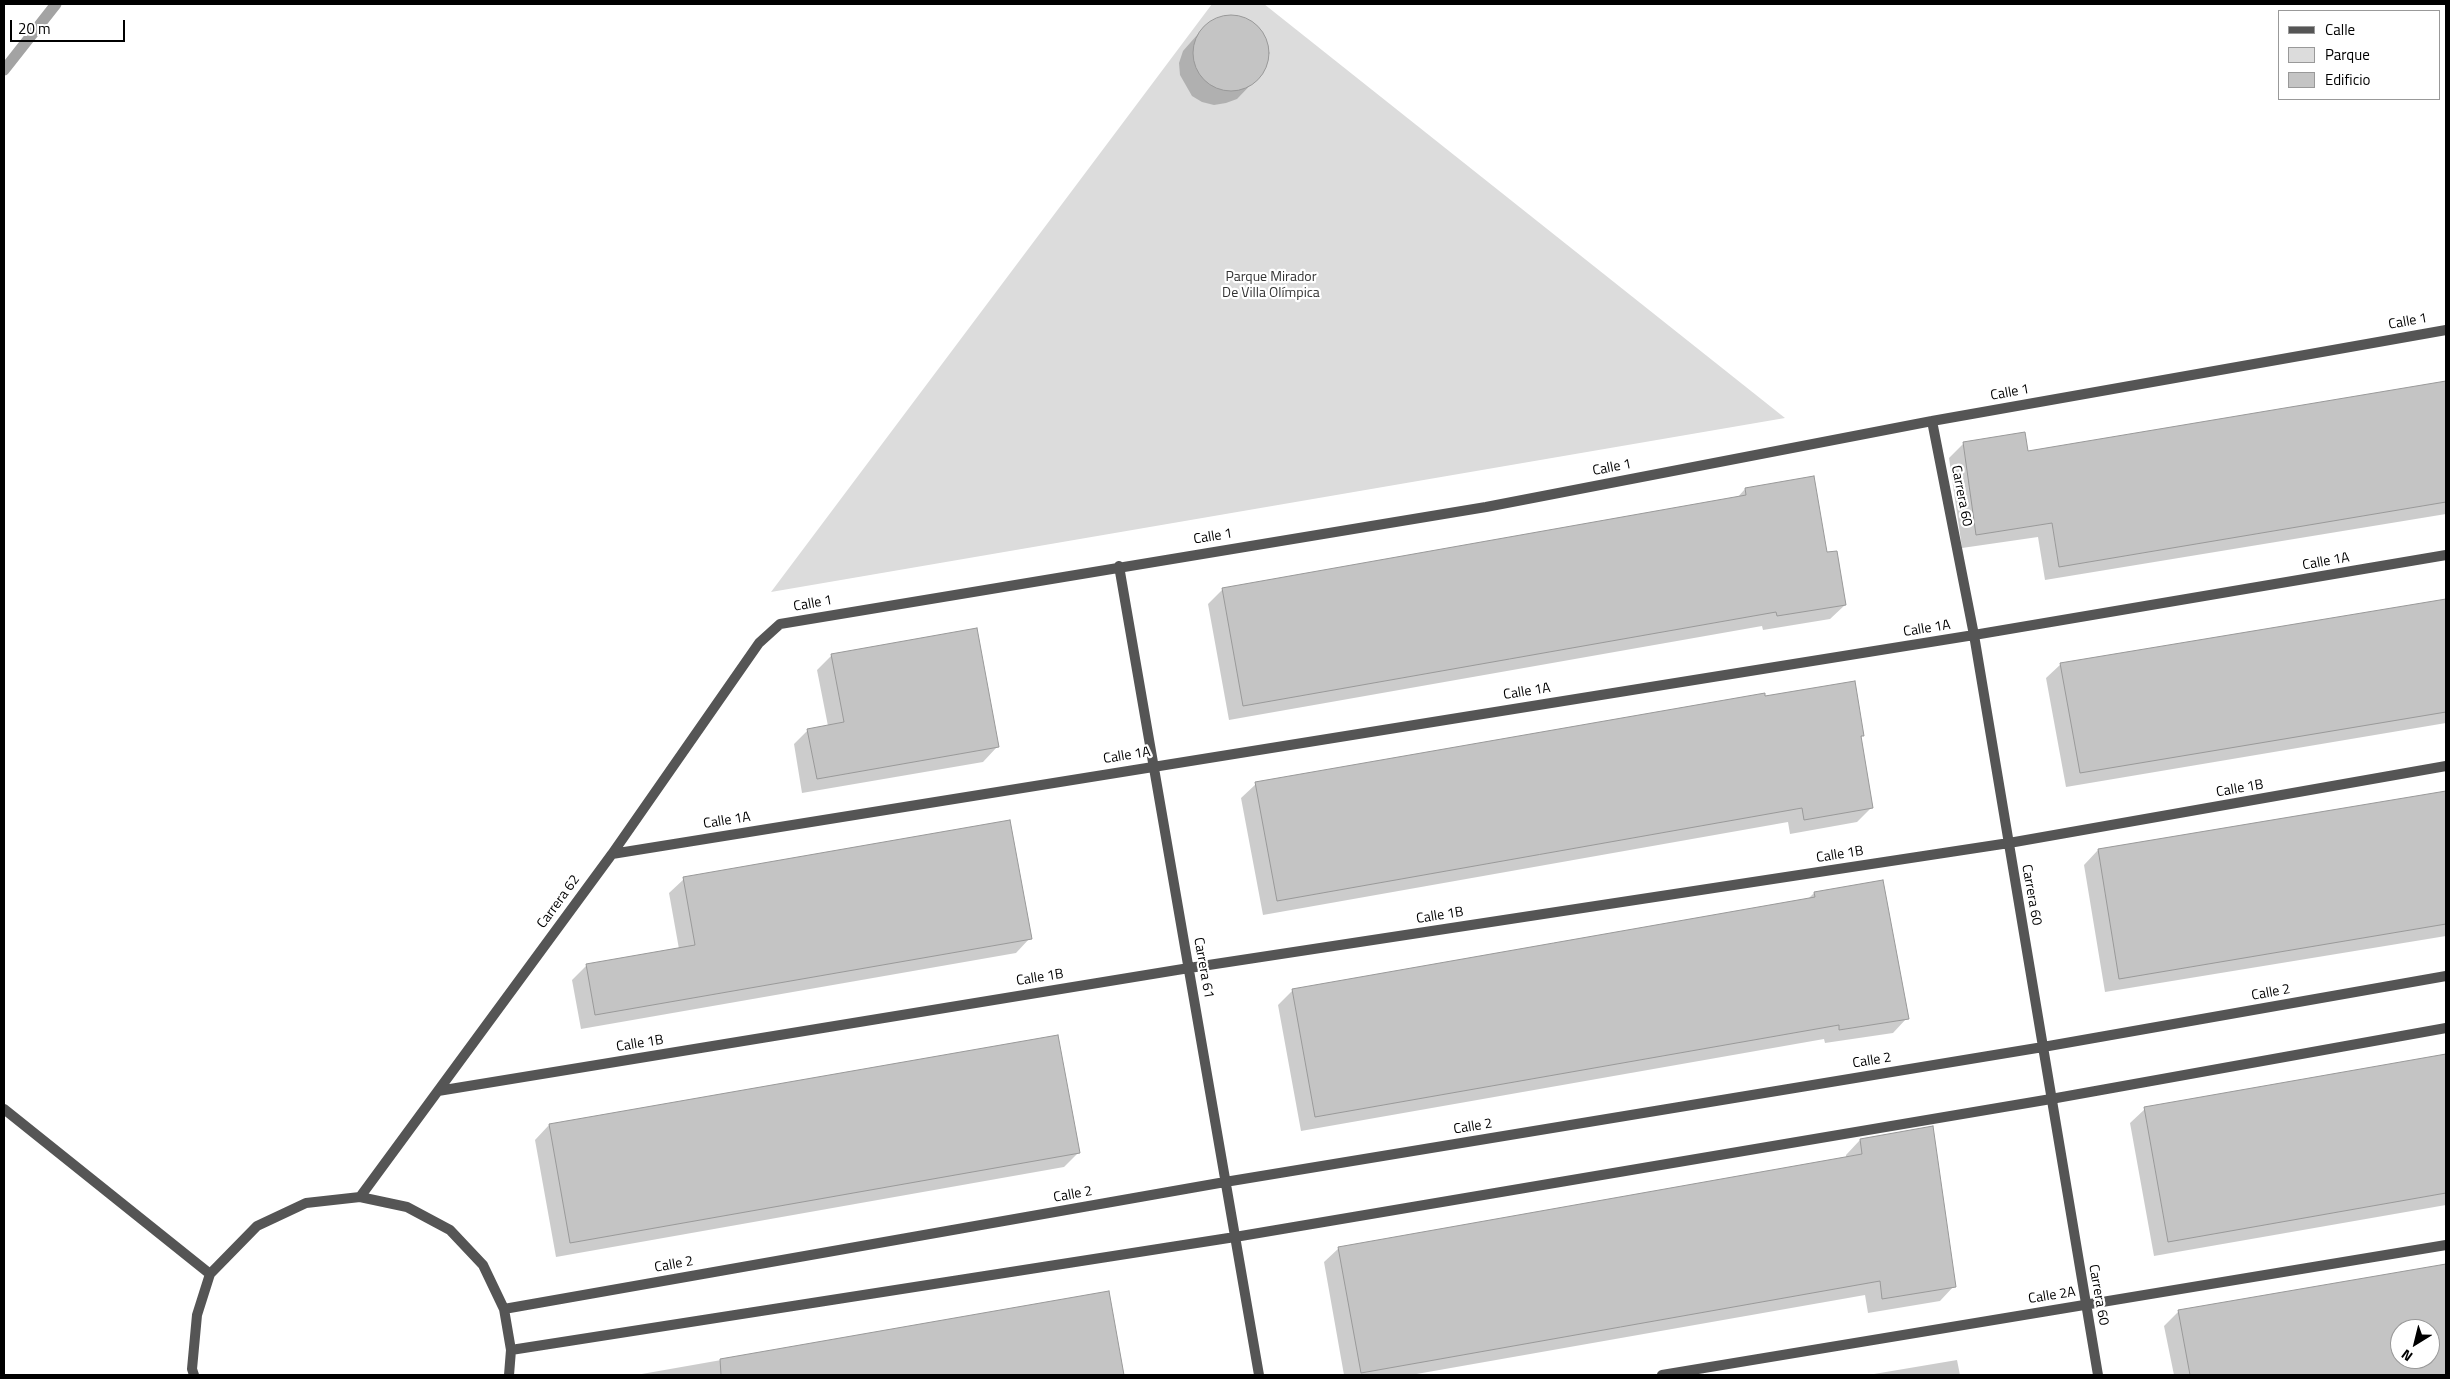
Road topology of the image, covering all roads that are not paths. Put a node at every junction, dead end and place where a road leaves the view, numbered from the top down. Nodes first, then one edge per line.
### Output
1 (2446, 330) edge
2 (1932, 421) junction
3 (2446, 555) edge
4 (1119, 566) junction
5 (780, 624) joint
6 (1974, 635) junction
7 (1154, 765) junction
8 (2446, 766) edge
9 (2009, 844) junction
10 (612, 854) junction
11 (1189, 968) junction
12 (2446, 976) edge
13 (2446, 1028) edge
14 (2043, 1047) junction
15 (438, 1091) junction
16 (2051, 1099) junction
17 (4, 1109) edge
18 (1225, 1182) junction
19 (360, 1197) junction
20 (1235, 1238) junction
21 (2446, 1244) edge
22 (210, 1274) junction
23 (2086, 1304) junction
24 (504, 1309) junction
25 (511, 1350) junction
26 (194, 1375) edge
27 (509, 1375) edge
28 (1259, 1375) edge
29 (1662, 1375) edge
30 (2098, 1375) edge

1 - 2 street, Calle 1
2 - 4 street, Calle 1
2 - 6 street, Carrera 60
3 - 6 street, Calle 1A
4 - 5 street, Calle 1
4 - 7 street, Carrera 61
5 - 10 street, Carrera 62
6 - 7 street, Calle 1A
6 - 9 street, Carrera 60
7 - 10 street, Calle 1A
7 - 11 street, Carrera 61
8 - 9 street, Calle 1B
9 - 11 street, Calle 1B
9 - 14 street, Carrera 60
10 - 15 street, Carrera 62
11 - 15 street, Calle 1B
11 - 18 street, Carrera 61
12 - 14 street, Calle 2
13 - 16 street
14 - 16 street, Carrera 60
14 - 18 street, Calle 2
15 - 19 street, Carrera 62
16 - 20 street
16 - 23 street, Carrera 60
17 - 22 street
18 - 20 street, Carrera 61
18 - 24 street, Calle 2
19 - 22 street
19 - 24 street
20 - 25 street
20 - 28 street, Carrera 61
21 - 23 street, Calle 2A
22 - 26 street
23 - 29 street, Calle 2A
23 - 30 street, Carrera 60
24 - 25 street
25 - 27 street

